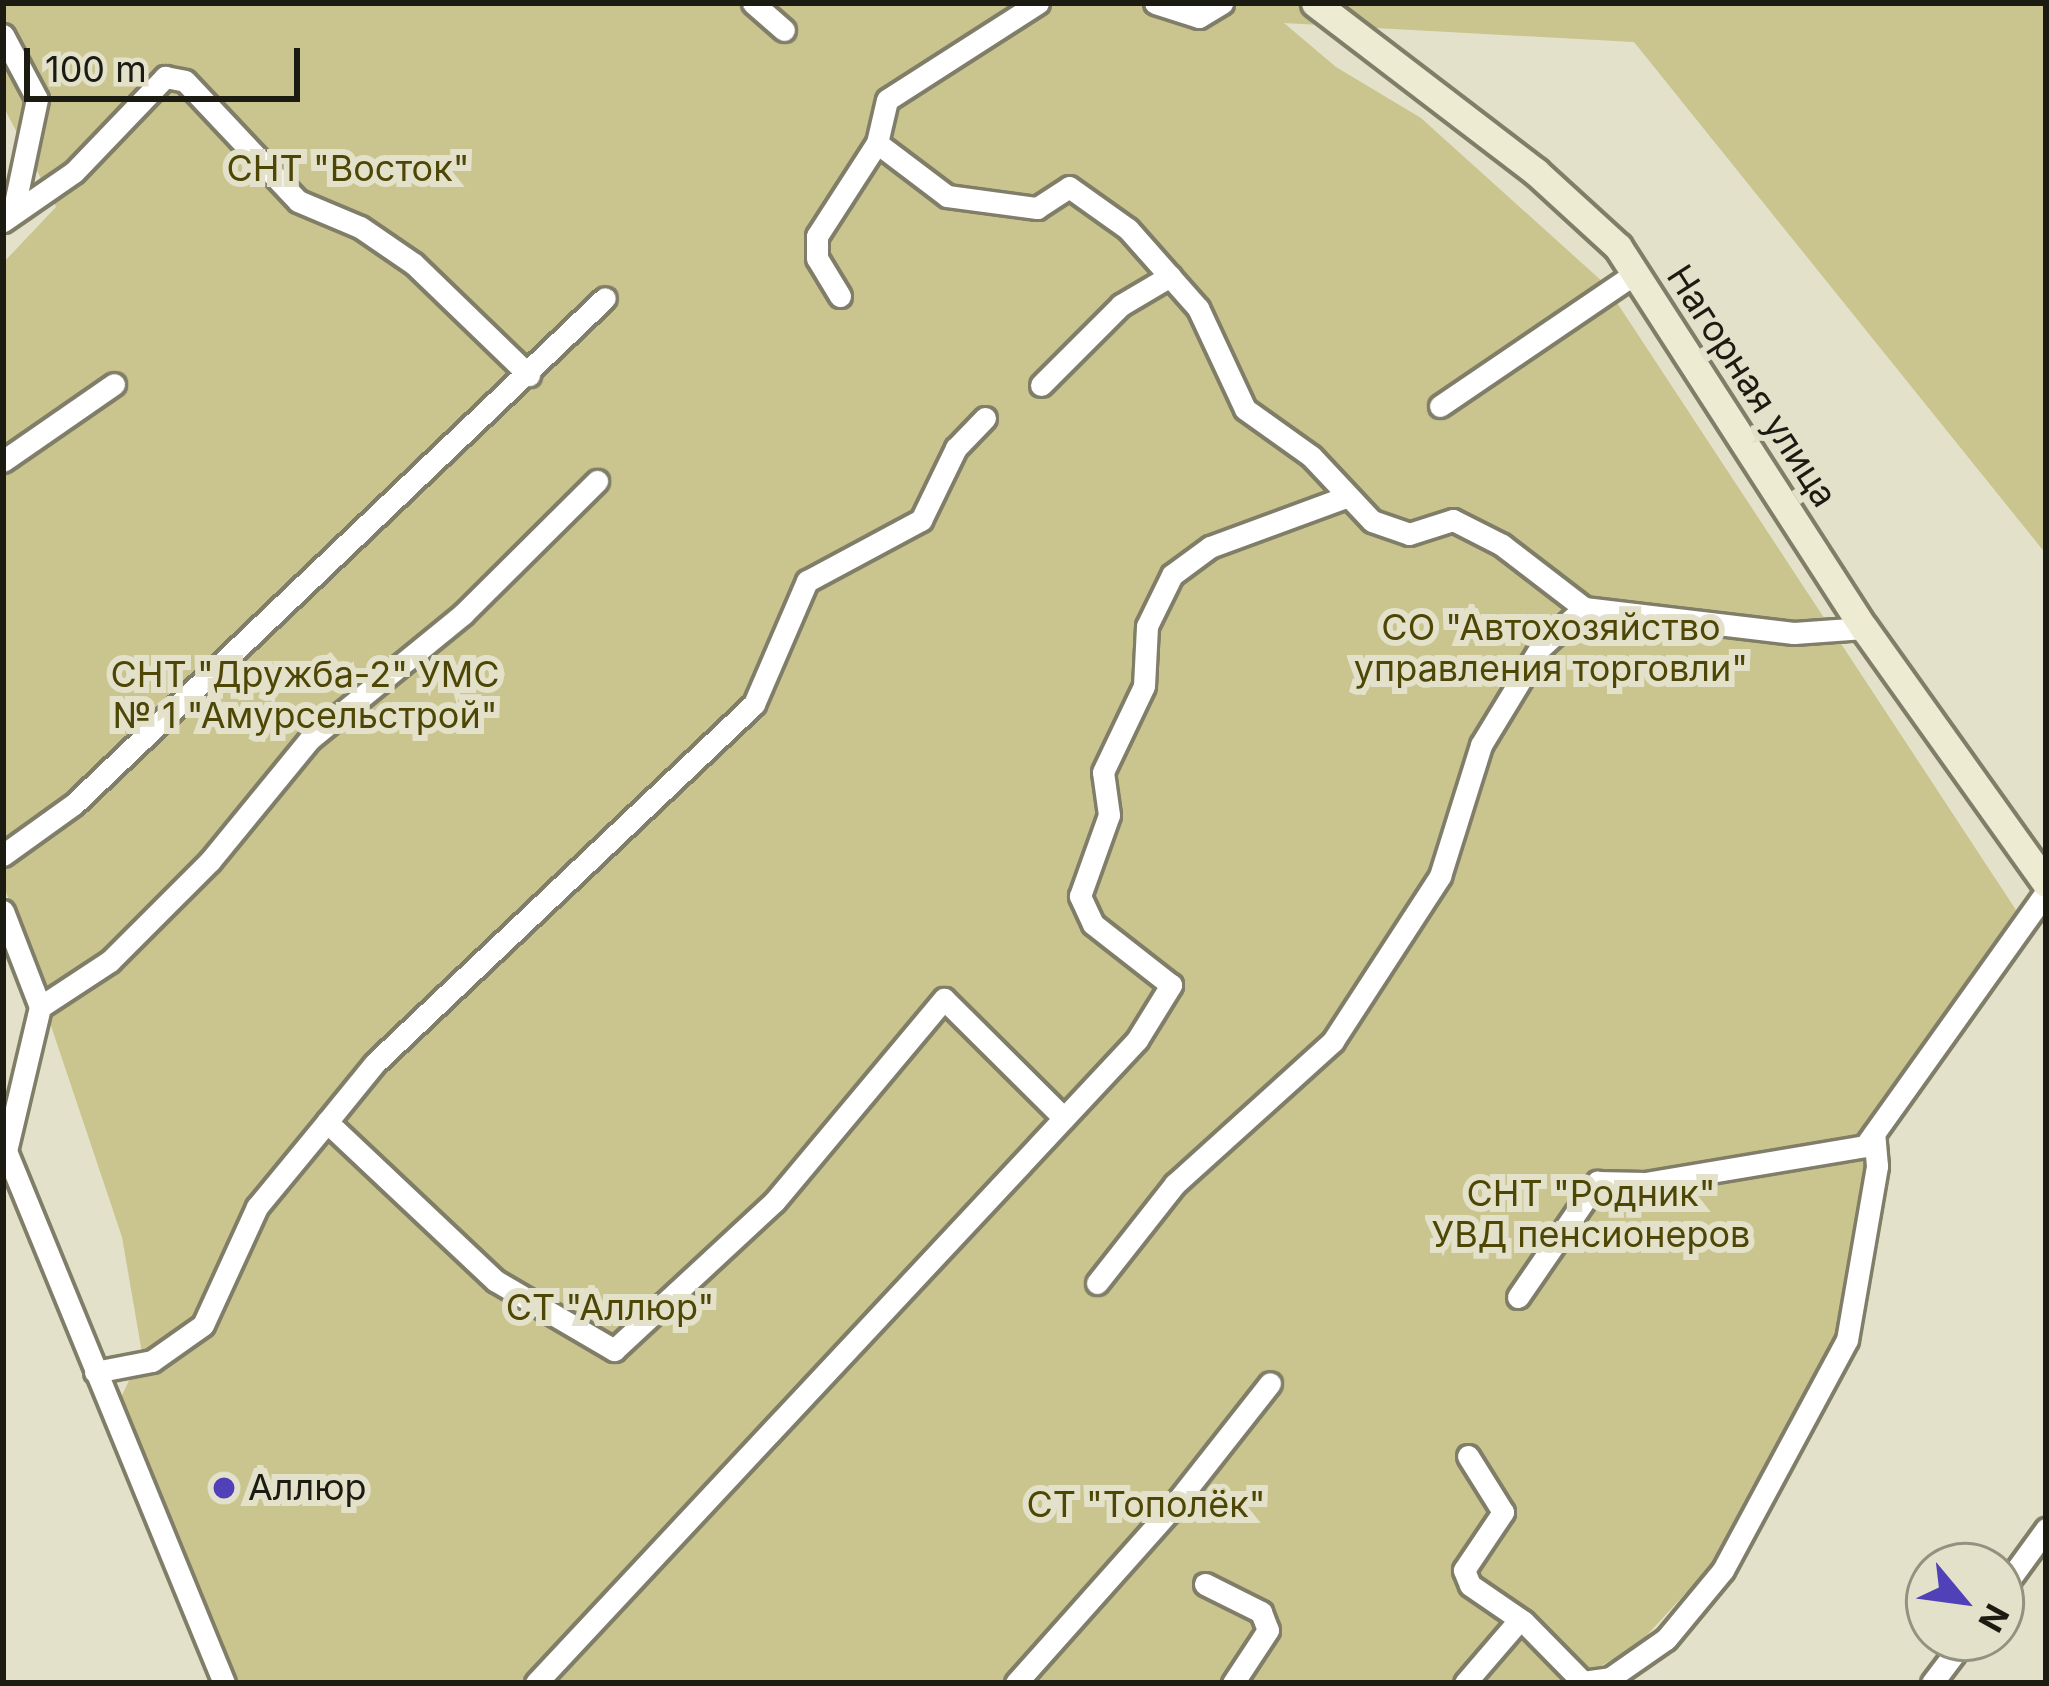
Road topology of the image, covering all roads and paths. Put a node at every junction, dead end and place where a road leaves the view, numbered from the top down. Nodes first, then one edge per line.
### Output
1 (753, 3) edge
2 (1038, 3) edge
3 (1155, 3) edge
4 (1222, 3) edge
5 (1324, 5) edge
6 (784, 30) dead end
7 (3, 35) edge
8 (878, 143) junction
9 (8, 214) edge
10 (1636, 272) junction
11 (1170, 276) junction
12 (840, 296) dead end
13 (605, 298) dead end
14 (529, 374) junction
15 (114, 384) dead end
16 (1041, 385) dead end
17 (1440, 406) dead end
18 (985, 418) dead end
19 (3, 461) edge
20 (597, 481) dead end
21 (1346, 496) junction
22 (1584, 608) junction
23 (1864, 628) junction
24 (3, 855) edge
25 (2046, 887) edge
26 (3, 911) edge
27 (40, 1007) junction
28 (1064, 1118) junction
29 (327, 1122) junction
30 (1874, 1133) junction
31 (1097, 1283) dead end
32 (1518, 1297) dead end
33 (95, 1372) junction
34 (1270, 1383) dead end
35 (1468, 1456) dead end
36 (2046, 1529) edge
37 (2025, 1558) edge
38 (1205, 1584) dead end
39 (1520, 1619) junction
40 (224, 1683) edge
41 (536, 1683) edge
42 (1016, 1683) edge
43 (1234, 1683) edge
44 (1465, 1683) edge
45 (1583, 1683) edge

1 - 6 street
2 - 8 street
3 - 4 street
5 - 10 street, Нагорная улица
7 - 9 street
8 - 11 street
8 - 12 street
9 - 14 street
10 - 17 street
10 - 23 street, Нагорная улица
11 - 16 street
11 - 21 street
13 - 14 street
14 - 24 street
15 - 19 street
18 - 29 street
20 - 27 street
21 - 22 street
21 - 28 street
22 - 23 street
22 - 31 street
23 - 25 street, Нагорная улица
25 - 30 street
26 - 27 street
27 - 33 street
28 - 29 street
28 - 41 street
29 - 33 street
30 - 32 street
30 - 45 street
33 - 40 street
34 - 42 street
35 - 39 street
36 - 37 street
38 - 43 street
39 - 44 street
39 - 45 street

